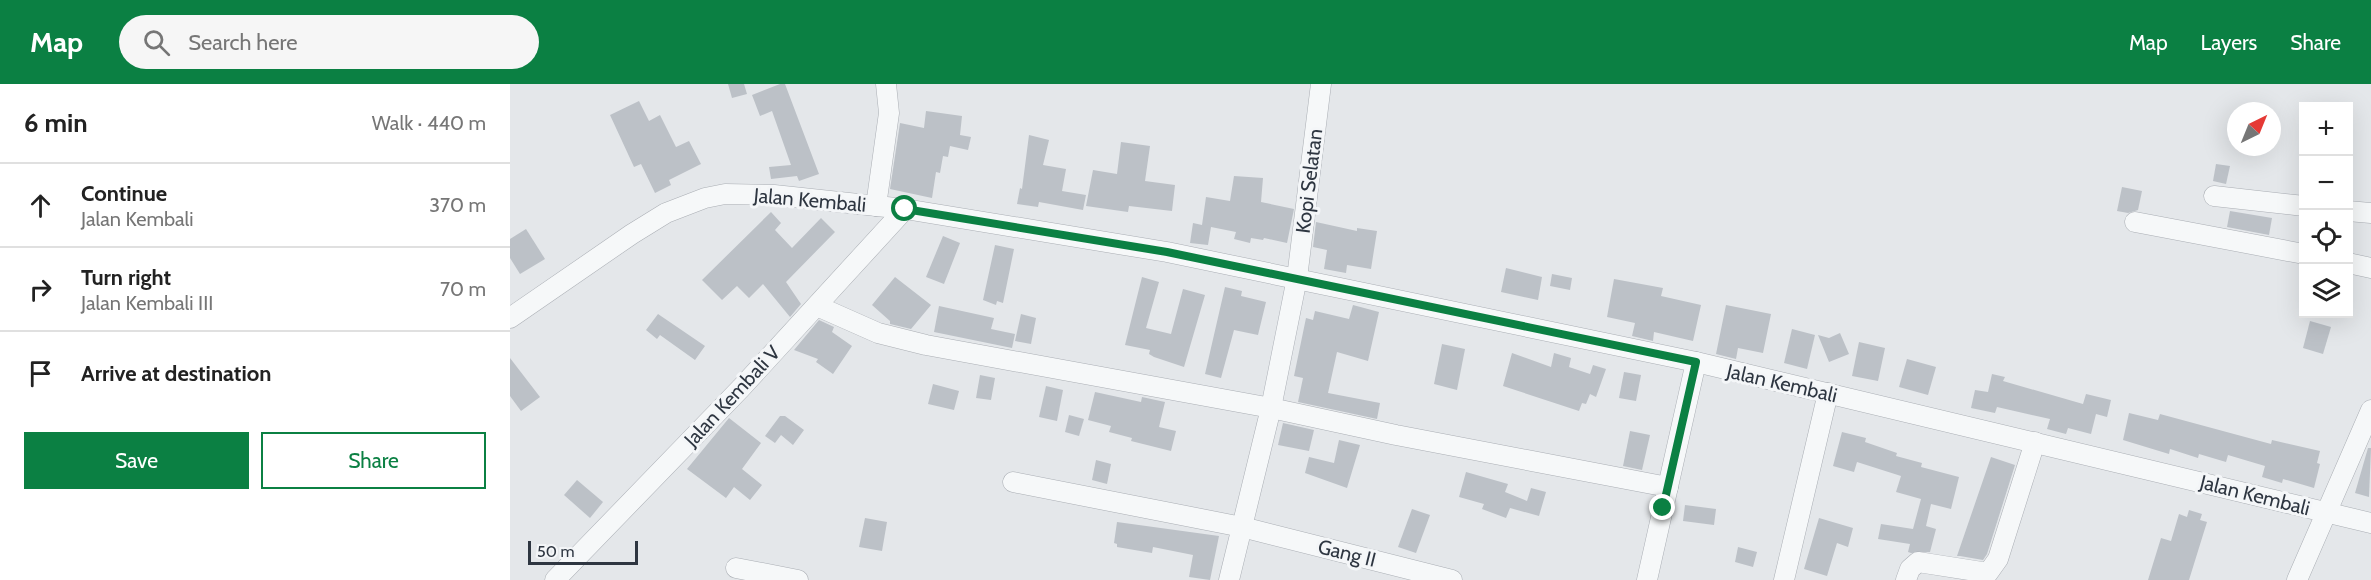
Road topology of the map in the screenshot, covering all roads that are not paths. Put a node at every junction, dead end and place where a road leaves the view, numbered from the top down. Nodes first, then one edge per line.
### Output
1 (885, 84) edge
2 (1321, 84) edge
3 (2214, 196) dead end
4 (2299, 205) edge
5 (876, 206) junction
6 (905, 209) junction
7 (2353, 211) edge
8 (2371, 213) edge
9 (2135, 222) dead end
10 (2299, 253) edge
11 (2353, 264) edge
12 (2371, 268) edge
13 (1297, 278) junction
14 (817, 306) junction
15 (510, 318) edge
16 (1696, 362) junction
17 (1828, 393) junction
18 (1271, 408) junction
19 (2371, 410) edge
20 (2035, 442) junction
21 (1013, 482) dead end
22 (1668, 487) junction
23 (2327, 512) junction
24 (2371, 523) edge
25 (1242, 527) junction
26 (736, 568) dead end
27 (555, 580) edge
28 (798, 580) edge
29 (1229, 580) edge
30 (1452, 580) edge
31 (1647, 580) edge
32 (1784, 580) edge
33 (1906, 580) edge
34 (2297, 580) edge

1 - 5 street
2 - 13 street, Kopi Selatan
3 - 4 street
5 - 6 street, Jalan Kembali
5 - 15 street, Jalan Kembali
6 - 13 street, Jalan Kembali
6 - 14 street, Jalan Kembali V
7 - 8 street
9 - 10 street
11 - 12 street
13 - 16 street, Jalan Kembali
13 - 18 street, Kopi Selatan
14 - 18 street
14 - 27 street, Jalan Kembali V
16 - 17 street, Jalan Kembali
16 - 22 street
17 - 20 street, Jalan Kembali
17 - 32 street
18 - 22 street
18 - 25 street, Kopi Selatan
19 - 23 street
20 - 23 street, Jalan Kembali
20 - 33 street
21 - 25 street, Gang II
22 - 31 street
23 - 24 street, Jalan Kembali
23 - 34 street
25 - 29 street, Kopi Selatan
25 - 30 street, Gang II
26 - 28 street

